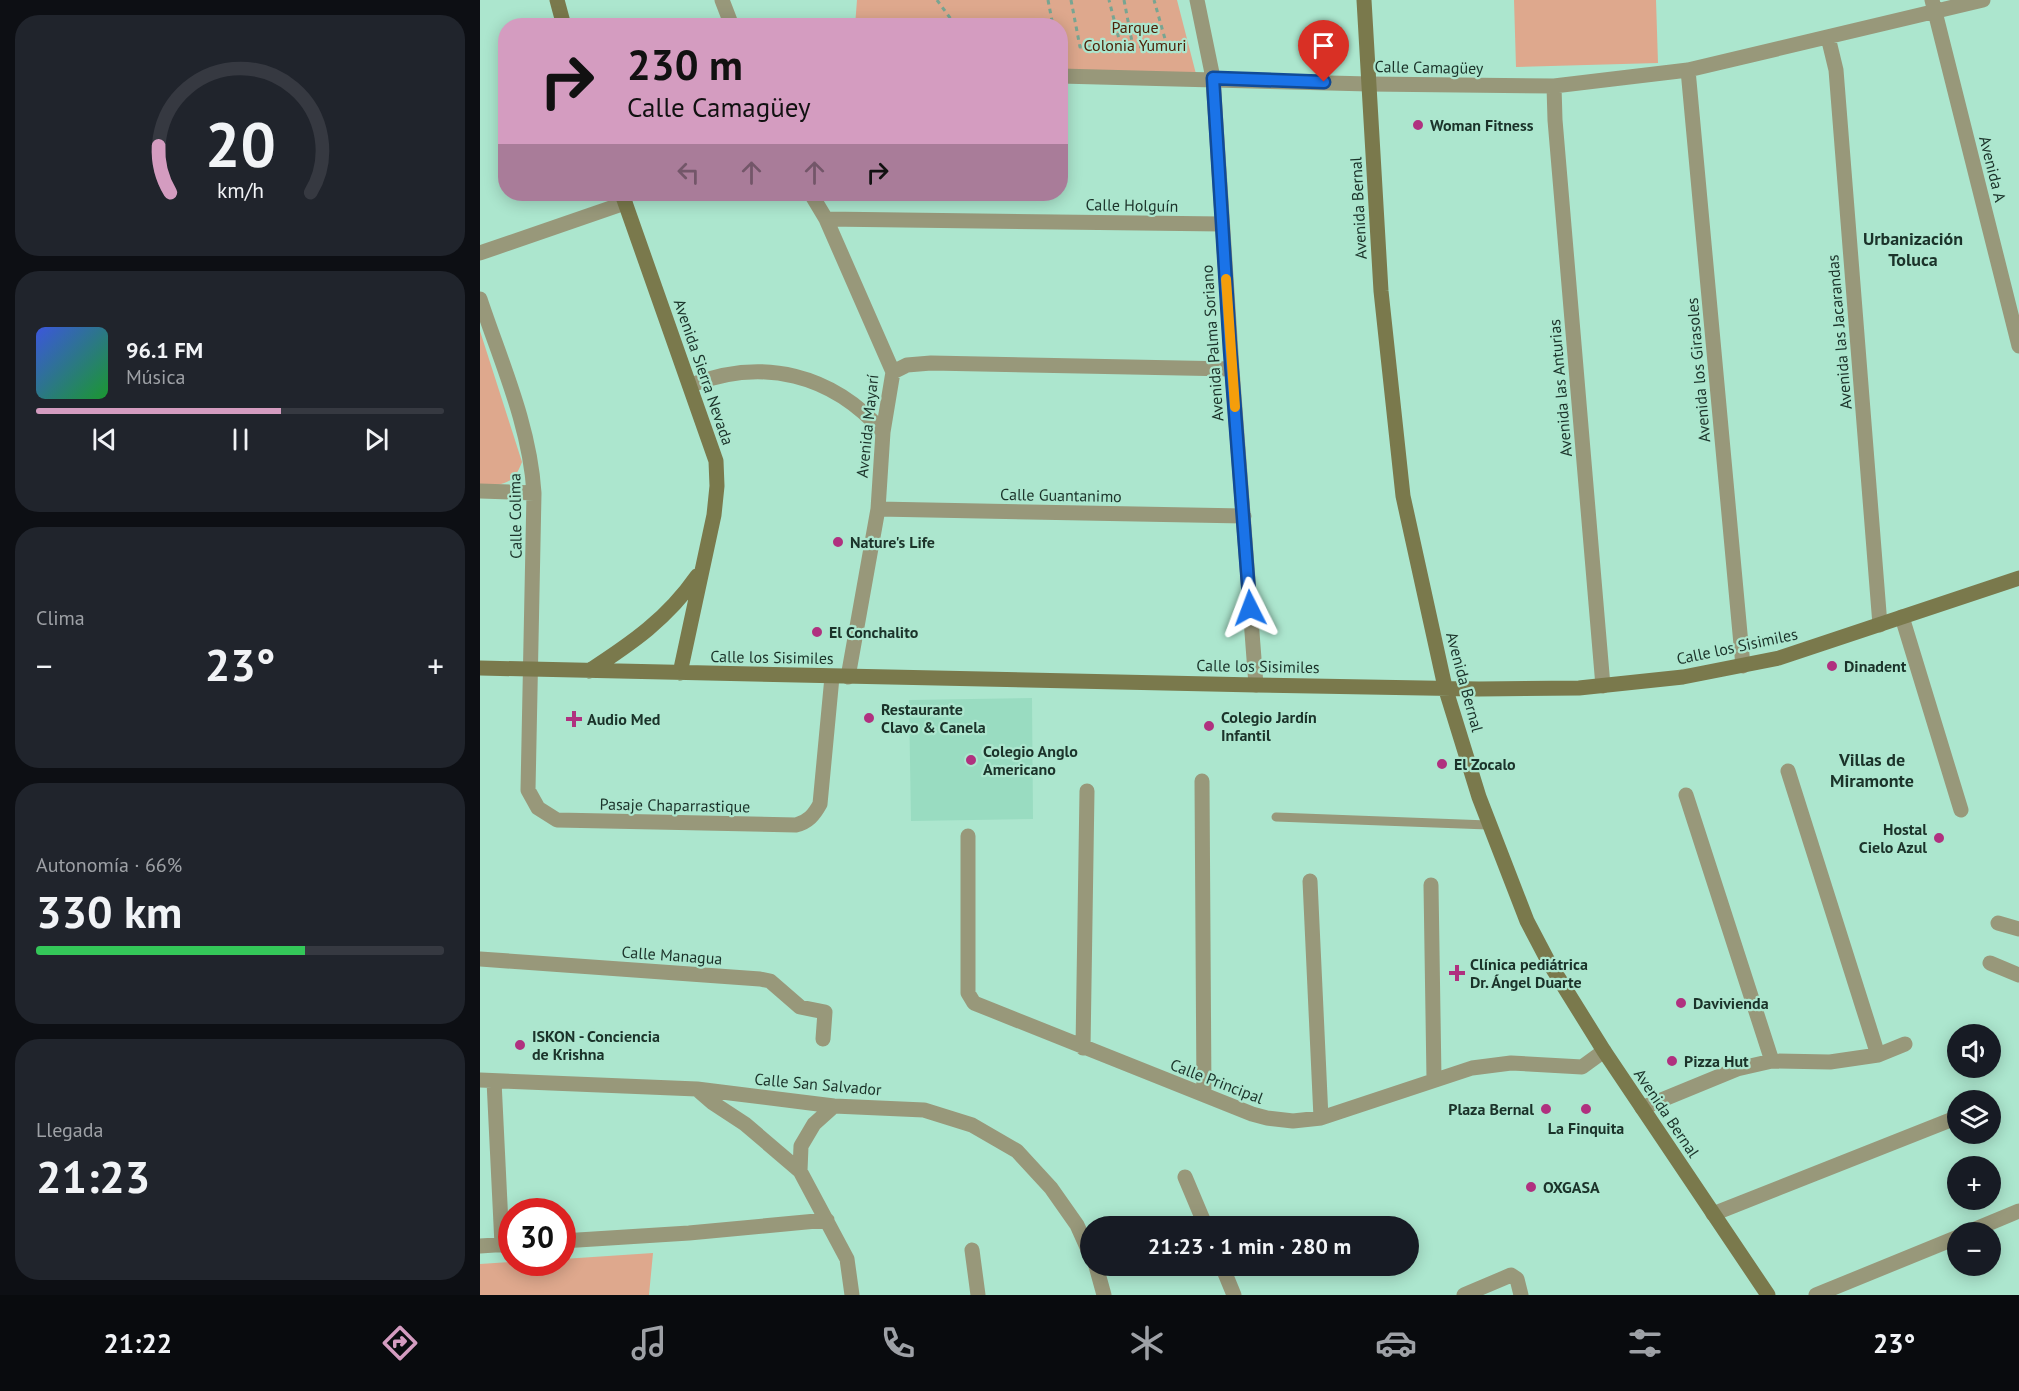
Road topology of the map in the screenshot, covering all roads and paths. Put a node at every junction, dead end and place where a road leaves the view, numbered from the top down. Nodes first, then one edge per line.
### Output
1 (557, 0) edge
2 (722, 0) edge
3 (938, 0) edge
4 (1048, 0) edge
5 (1071, 0) edge
6 (1109, 0) edge
7 (1124, 0) edge
8 (1154, 0) edge
9 (1197, 0) edge
10 (1364, 0) edge
11 (1983, 0) edge
12 (1933, 6) edge
13 (562, 18) edge
14 (729, 18) edge
15 (950, 18) edge
16 (1051, 18) edge
17 (1828, 37) junction
18 (1688, 70) junction
19 (1068, 76) edge
20 (1213, 78) junction
21 (1369, 84) junction
22 (1554, 86) junction
23 (616, 201) edge
24 (625, 201) edge
25 (816, 201) edge
26 (826, 219) junction
27 (1222, 224) junction
28 (480, 253) edge
29 (480, 299) edge
30 (2019, 346) edge
31 (1232, 369) junction
32 (893, 372) junction
33 (691, 385) junction
34 (883, 432) junction
35 (480, 491) edge
36 (534, 493) junction
37 (878, 509) junction
38 (1244, 516) junction
39 (701, 571) junction
40 (2019, 578) edge
41 (1902, 617) junction
42 (1880, 625) junction
43 (1743, 666) junction
44 (480, 668) edge
45 (532, 669) junction
46 (589, 671) junction
47 (680, 673) junction
48 (832, 677) junction
49 (848, 677) junction
50 (1256, 685) junction
51 (1603, 686) junction
52 (1445, 687) junction
53 (1788, 771) dead end
54 (1202, 781) dead end
55 (1087, 791) dead end
56 (1686, 795) dead end
57 (1961, 810) dead end
58 (1276, 817) dead end
59 (1488, 825) junction
60 (968, 836) dead end
61 (1310, 881) dead end
62 (1431, 885) dead end
63 (1998, 923) dead end
64 (2019, 929) edge
65 (480, 959) edge
66 (1990, 963) dead end
67 (2019, 975) edge
68 (823, 1039) dead end
69 (1905, 1044) dead end
70 (1083, 1048) junction
71 (1604, 1051) junction
72 (1878, 1055) junction
73 (1772, 1061) junction
74 (1434, 1079) junction
75 (487, 1080) edge
76 (697, 1089) junction
77 (1204, 1095) junction
78 (834, 1106) junction
79 (1642, 1108) junction
80 (1321, 1118) junction
81 (1947, 1121) edge
82 (800, 1171) junction
83 (1185, 1177) dead end
84 (501, 1198) edge
85 (2019, 1211) edge
86 (1713, 1214) junction
87 (1201, 1216) edge
88 (827, 1220) junction
89 (1992, 1222) edge
90 (1080, 1232) edge
91 (576, 1240) edge
92 (1947, 1241) edge
93 (498, 1245) edge
94 (480, 1246) edge
95 (972, 1250) dead end
96 (1098, 1276) edge
97 (1226, 1276) edge
98 (852, 1295) edge
99 (978, 1295) edge
100 (1104, 1295) edge
101 (1234, 1295) edge
102 (1464, 1295) edge
103 (1521, 1295) edge
104 (1768, 1295) edge
105 (1815, 1295) edge

1 - 13 main road
2 - 14 street
3 - 15 path
4 - 16 path
5 - 6 path
7 - 8 path
9 - 20 street, Avenida Palma Soriano
10 - 21 main road, Avenida Bernal
11 - 12 street, Calle Camagüey
12 - 17 street, Calle Camagüey
12 - 30 street, Avenida A
17 - 18 street, Calle Camagüey
17 - 42 street, Avenida las Jacarandas
18 - 22 street, Calle Camagüey
18 - 43 street, Avenida los Girasoles
19 - 20 street, Calle Camagüey
20 - 21 street, Calle Camagüey
20 - 27 street, Avenida Palma Soriano
21 - 22 street, Calle Camagüey
21 - 52 main road, Avenida Bernal
22 - 51 street, Avenida las Anturias
23 - 28 street
24 - 33 main road, Avenida Sierra Nevada
25 - 26 street, Avenida Mayarí
26 - 27 street, Calle Holguín
26 - 32 street, Avenida Mayarí
27 - 31 street, Avenida Palma Soriano
29 - 36 street, Calle Colima
31 - 32 street
31 - 38 street, Avenida Palma Soriano
32 - 34 street, Avenida Mayarí
33 - 34 street
33 - 39 main road, Avenida Sierra Nevada
34 - 37 street, Avenida Mayarí
35 - 36 street
36 - 45 street, Calle Colima
37 - 38 street, Calle Guantanimo
37 - 49 street, Avenida Mayarí
38 - 50 street, Avenida Palma Soriano
39 - 46 main road
39 - 47 main road, Avenida Sierra Nevada
40 - 41 main road, Calle los Sisimiles
41 - 42 main road, Calle los Sisimiles
41 - 57 street
42 - 43 main road, Calle los Sisimiles
43 - 51 main road, Calle los Sisimiles
44 - 45 main road, Calle los Sisimiles
45 - 46 main road, Calle los Sisimiles
45 - 48 street, Pasaje Chaparrastique
46 - 47 main road, Calle los Sisimiles
47 - 48 main road, Calle los Sisimiles
48 - 49 main road, Calle los Sisimiles
49 - 50 main road, Calle los Sisimiles
50 - 52 main road, Calle los Sisimiles
51 - 52 main road, Calle los Sisimiles
52 - 59 main road, Avenida Bernal
53 - 72 street
54 - 77 street
55 - 70 street
56 - 73 street
58 - 59 lane
59 - 71 main road, Avenida Bernal
60 - 70 street, Calle Principal
61 - 80 street
62 - 74 street
63 - 64 street
65 - 68 street, Calle Managua
66 - 67 street
69 - 72 street
70 - 77 street, Calle Principal
71 - 74 street, Calle Principal
71 - 79 main road, Avenida Bernal
72 - 73 street
73 - 79 street
74 - 80 street, Calle Principal
75 - 76 street, Calle San Salvador
75 - 84 street
76 - 78 street, Calle San Salvador
76 - 82 street
77 - 80 street, Calle Principal
78 - 82 street
78 - 90 street, Calle San Salvador
79 - 86 main road, Avenida Bernal
81 - 86 street
82 - 88 street
83 - 87 street
85 - 89 street
86 - 104 main road, Avenida Bernal
88 - 91 street
88 - 98 street
92 - 105 street
93 - 94 street
95 - 99 street
96 - 100 street
97 - 101 street
102 - 103 street

